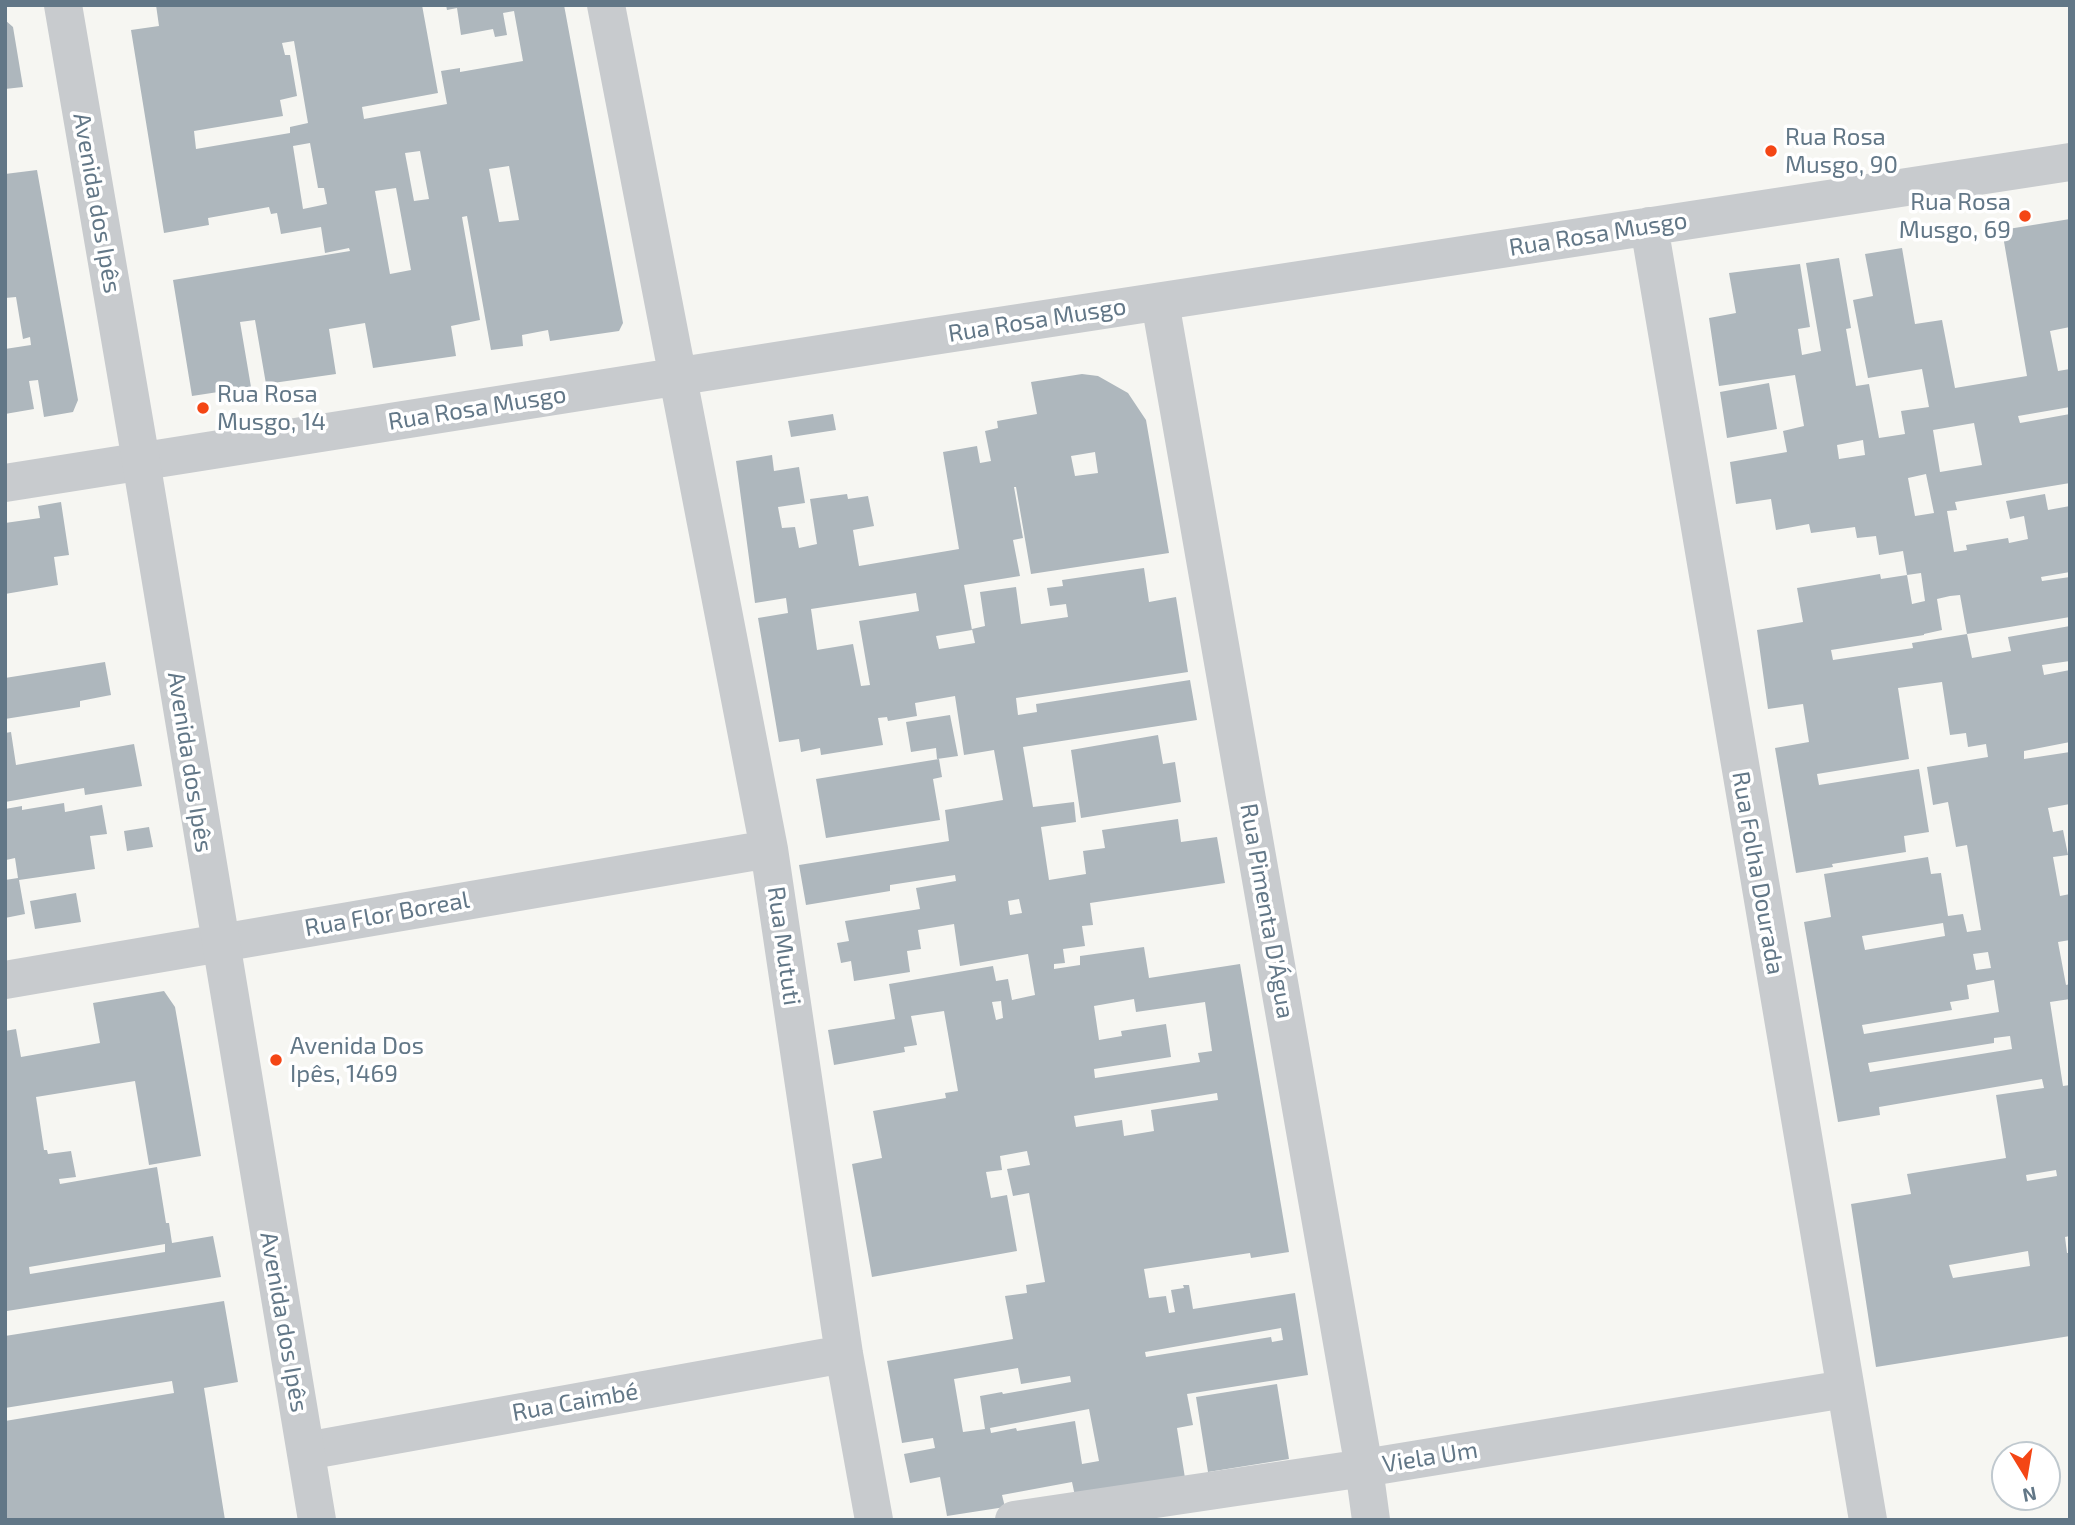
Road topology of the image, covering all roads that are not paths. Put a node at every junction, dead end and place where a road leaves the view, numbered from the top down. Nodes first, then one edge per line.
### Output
1 (63, 5) edge
2 (606, 5) edge
3 (2070, 162) edge
4 (1649, 226) junction
5 (1160, 302) junction
6 (678, 376) junction
7 (141, 461) junction
8 (5, 483) edge
9 (769, 849) junction
10 (220, 943) junction
11 (5, 980) edge
12 (844, 1354) junction
13 (1845, 1389) junction
14 (306, 1451) junction
15 (1364, 1468) junction
16 (317, 1520) edge
17 (874, 1520) edge
18 (1014, 1520) edge
19 (1371, 1520) edge
20 (1868, 1520) edge

1 - 7 street, Avenida dos Ipês
2 - 6 street, Rua Mututi
3 - 4 street, Rua Rosa Musgo
4 - 5 street, Rua Rosa Musgo
4 - 13 street, Rua Folha Dourada
5 - 6 street, Rua Rosa Musgo
5 - 15 street, Rua Pimenta D'Água
6 - 7 street, Rua Rosa Musgo
6 - 9 street, Rua Mututi
7 - 8 street, Rua Rosa Musgo
7 - 10 street, Avenida dos Ipês
9 - 10 street, Rua Flor Boreal
9 - 12 street, Rua Mututi
10 - 11 street, Rua Flor Boreal
10 - 14 street, Avenida dos Ipês
12 - 14 street, Rua Caimbé
12 - 17 street, Rua Mututi
13 - 15 street, Viela Um
13 - 20 street, Rua Folha Dourada
14 - 16 street, Avenida dos Ipês
15 - 18 street, Viela Um
15 - 19 street, Rua Pimenta D'Água

